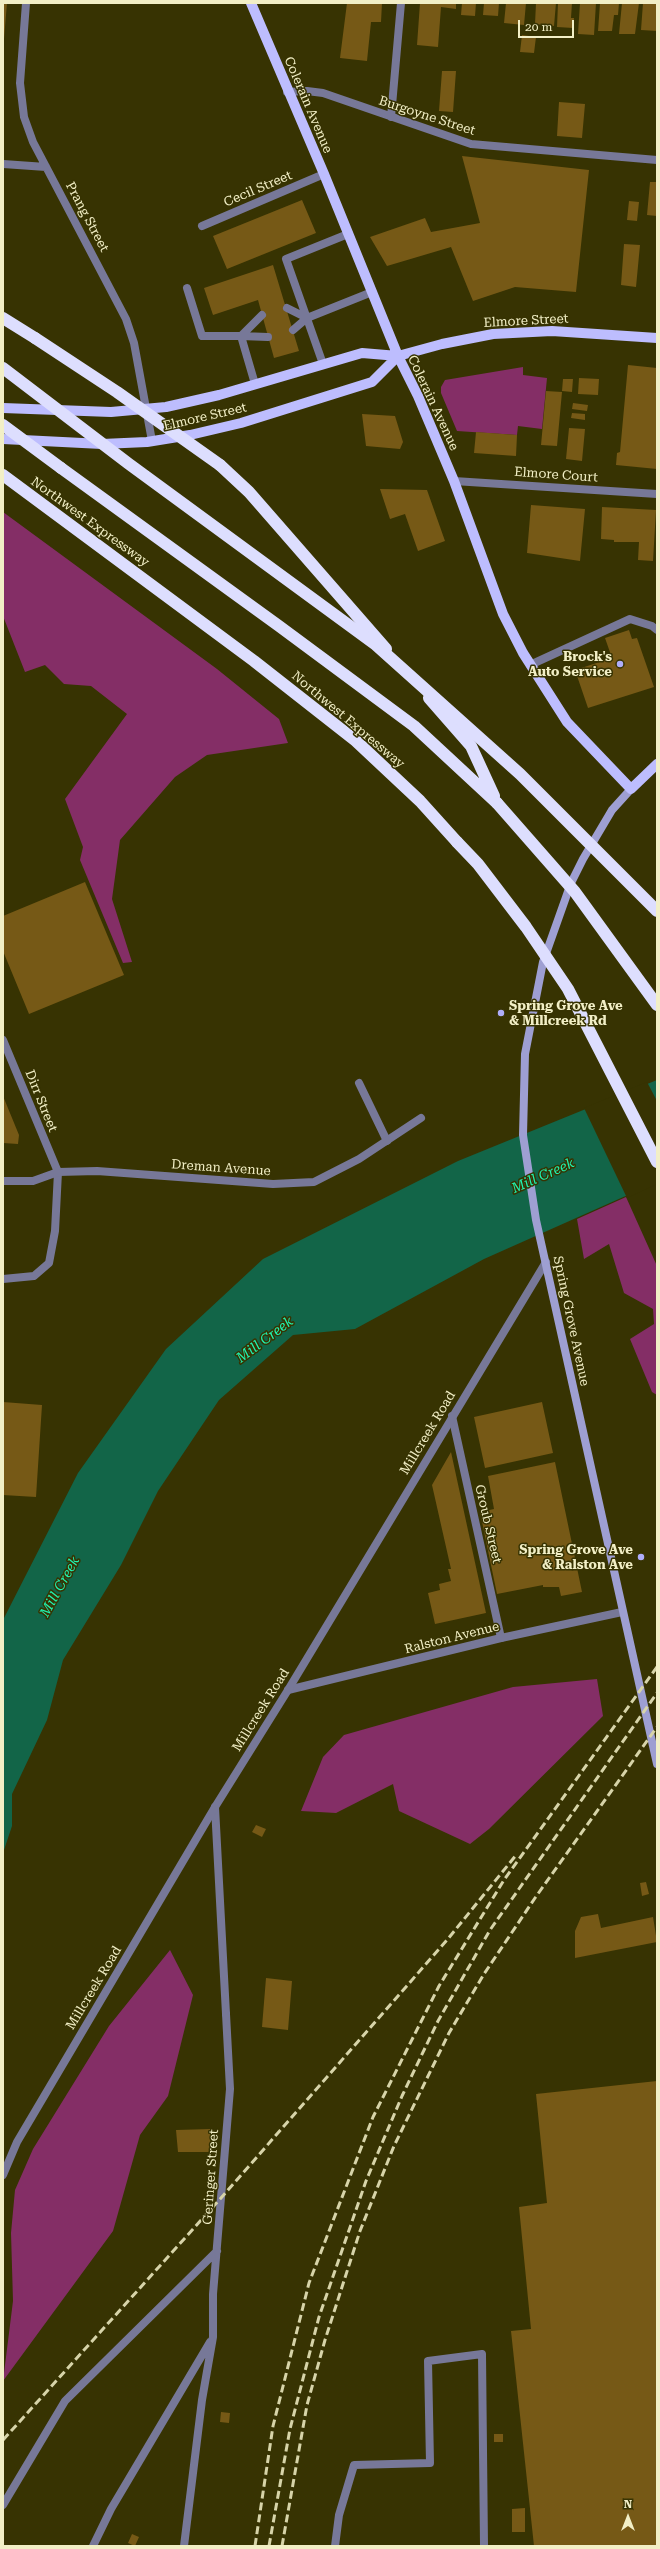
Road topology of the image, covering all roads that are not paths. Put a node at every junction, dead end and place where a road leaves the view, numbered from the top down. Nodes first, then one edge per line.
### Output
1 (26, 3) edge
2 (402, 3) edge
3 (253, 6) edge
4 (288, 92) junction
5 (391, 117) junction
6 (657, 160) edge
7 (3, 164) edge
8 (46, 167) junction
9 (324, 174) junction
10 (202, 226) dead end
11 (348, 234) junction
12 (187, 288) dead end
13 (372, 292) junction
14 (286, 308) dead end
15 (262, 315) dead end
16 (3, 318) edge
17 (307, 318) junction
18 (293, 330) dead end
19 (241, 336) junction
20 (268, 337) dead end
21 (657, 338) edge
22 (398, 356) junction
23 (323, 364) junction
24 (3, 368) edge
25 (255, 384) junction
26 (3, 408) edge
27 (146, 409) junction
28 (3, 425) edge
29 (3, 439) edge
30 (152, 441) junction
31 (3, 475) edge
32 (454, 481) junction
33 (657, 494) edge
34 (657, 630) edge
35 (530, 666) junction
36 (657, 764) edge
37 (631, 789) junction
38 (497, 803) junction
39 (657, 911) edge
40 (657, 1005) edge
41 (3, 1040) edge
42 (359, 1083) dead end
43 (421, 1118) dead end
44 (387, 1141) junction
45 (657, 1162) edge
46 (58, 1172) junction
47 (3, 1181) edge
48 (546, 1262) junction
49 (3, 1279) edge
50 (452, 1416) junction
51 (622, 1612) junction
52 (501, 1638) junction
53 (288, 1690) junction
54 (657, 1764) edge
55 (215, 1807) junction
56 (3, 2175) edge
57 (217, 2251) junction
58 (213, 2336) junction
59 (3, 2505) edge
60 (93, 2546) edge
61 (184, 2546) edge
62 (335, 2546) edge
63 (484, 2546) edge

1 - 8 street, Prang Street
2 - 5 street
3 - 4 main road, Colerain Avenue
4 - 5 street, Burgoyne Street
4 - 9 main road, Colerain Avenue
5 - 6 street, Burgoyne Street
7 - 8 street
8 - 27 street, Prang Street
9 - 10 street, Cecil Street
9 - 11 main road, Colerain Avenue
11 - 13 main road, Colerain Avenue
11 - 17 street
12 - 19 street
13 - 17 street
13 - 22 main road, Colerain Avenue
14 - 17 street
15 - 19 street
16 - 38 highway, bridge
17 - 18 street
17 - 23 street
19 - 20 street
19 - 25 street
21 - 22 main road, Elmore Street
22 - 23 main road, Elmore Street
22 - 30 main road, Elmore Street
22 - 32 main road, Colerain Avenue
23 - 25 main road, Elmore Street
24 - 39 highway, bridge
25 - 27 main road, Elmore Street
26 - 27 main road, Elmore Street
27 - 30 street, Prang Street
28 - 38 highway, Northwest Expressway, bridge
29 - 30 main road, Elmore Street
31 - 45 highway, Northwest Expressway, bridge
32 - 33 street, Elmore Court
32 - 35 main road, Colerain Avenue
34 - 35 street
35 - 37 main road, Colerain Avenue
36 - 37 main road
37 - 48 main road, Spring Grove Avenue
38 - 40 highway, Northwest Expressway, bridge
41 - 46 street, Dirr Street
42 - 44 street
43 - 44 street, Dreman Avenue
44 - 46 street, Dreman Avenue
46 - 47 street, Dreman Avenue
46 - 49 street
48 - 50 street, Millcreek Road
48 - 51 main road, Spring Grove Avenue
50 - 52 street, Groub Street
50 - 53 street, Millcreek Road
51 - 52 street, Ralston Avenue
51 - 54 main road, Spring Grove Avenue
52 - 53 street, Ralston Avenue
53 - 55 street, Millcreek Road
55 - 56 street, Millcreek Road
55 - 57 street, Geringer Street
57 - 58 street, Geringer Street
57 - 59 street
58 - 60 street
58 - 61 street, Geringer Street
62 - 63 street

